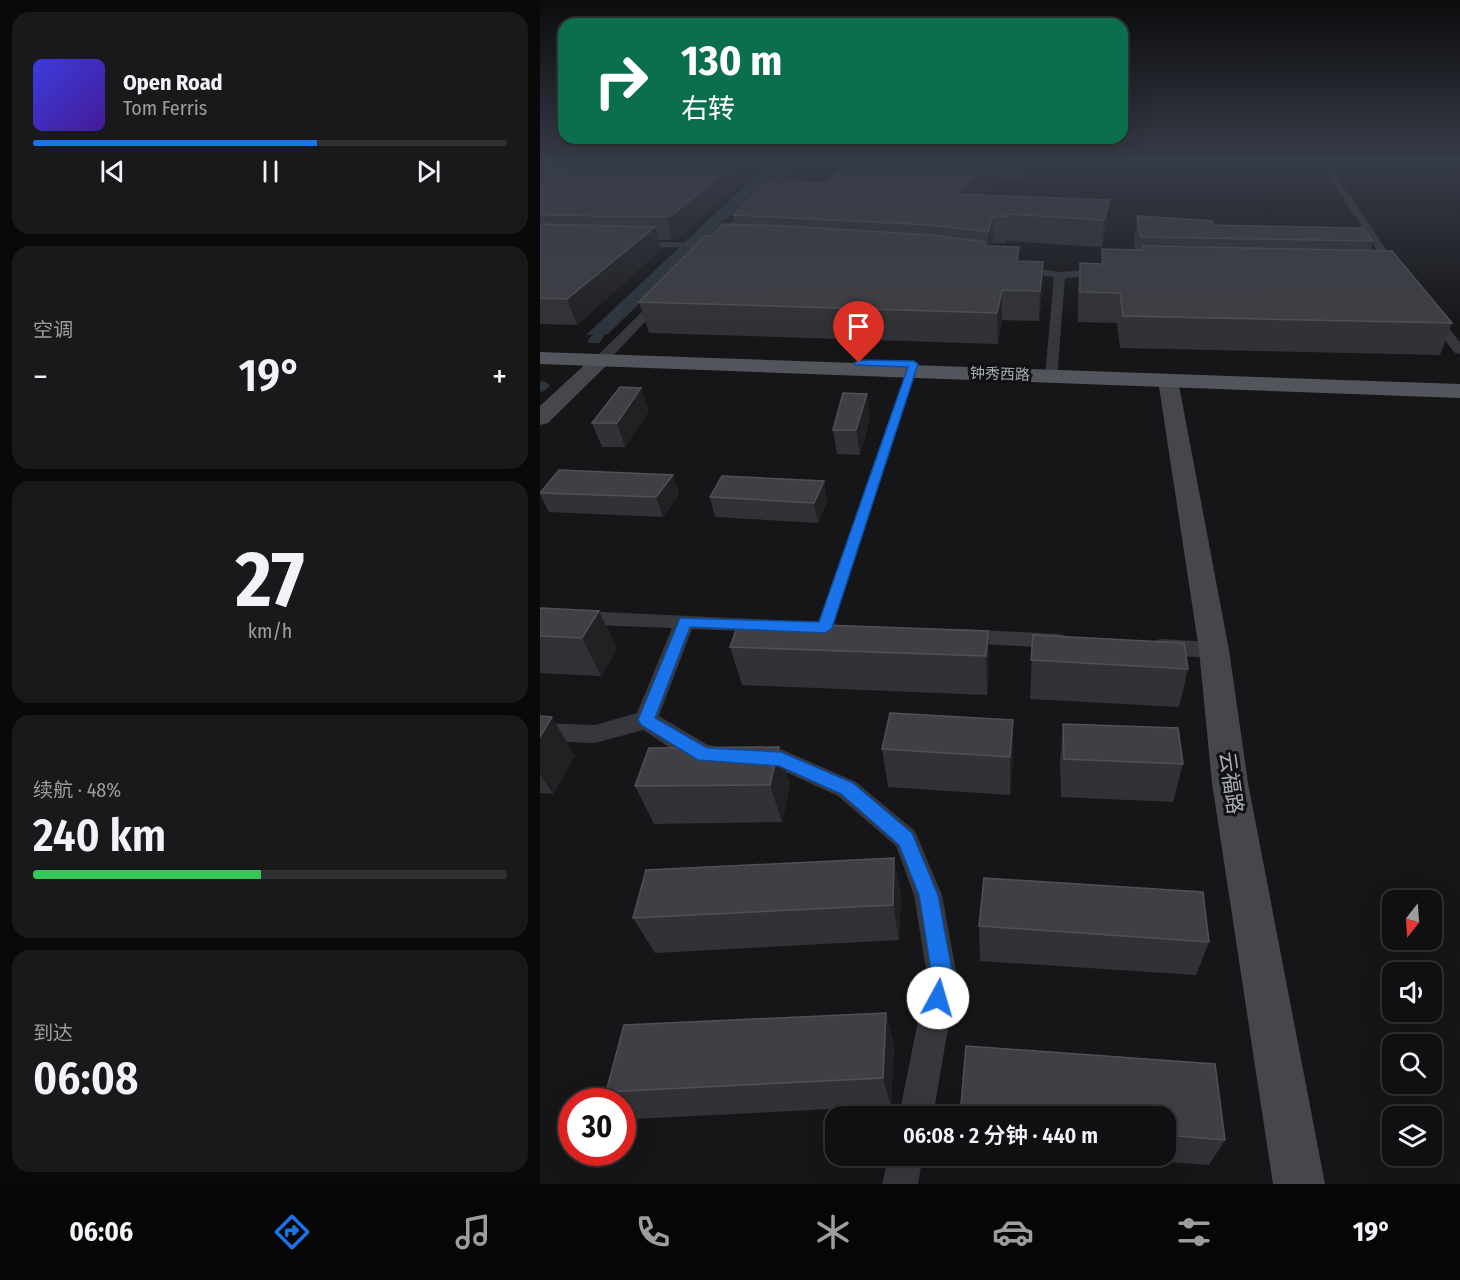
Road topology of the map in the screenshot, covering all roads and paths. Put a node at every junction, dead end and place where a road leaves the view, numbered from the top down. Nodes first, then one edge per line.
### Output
1 (739, 217) edge
2 (1360, 217) edge
3 (623, 244) edge
4 (736, 247) edge
5 (708, 249) junction
6 (1002, 267) edge
7 (1115, 271) edge
8 (1060, 275) junction
9 (1387, 275) edge
10 (667, 294) edge
11 (1426, 309) edge
12 (1460, 350) edge
13 (540, 351) edge
14 (603, 357) junction
15 (540, 358) edge
16 (912, 368) junction
17 (1052, 373) junction
18 (1168, 380) junction
19 (1460, 382) edge
20 (1460, 391) edge
21 (540, 418) edge
22 (540, 616) edge
23 (685, 622) junction
24 (825, 628) junction
25 (848, 629) edge
26 (943, 635) edge
27 (1084, 643) edge
28 (1143, 646) edge
29 (1214, 650) junction
30 (646, 720) junction
31 (540, 732) edge
32 (918, 1106) edge
33 (904, 1166) edge
34 (900, 1184) edge
35 (1299, 1184) edge

1 - 5 street
2 - 9 street
3 - 5 street
4 - 5 street
6 - 8 street
7 - 8 street
8 - 17 street
10 - 14 street
11 - 12 street
13 - 14 main road, 钟秀西路
14 - 15 main road, 钟秀西路
14 - 16 main road, 钟秀西路
14 - 21 street
16 - 17 main road, 钟秀西路
16 - 24 lane
17 - 18 main road, 钟秀西路
17 - 19 main road, 钟秀西路
18 - 20 main road, 钟秀西路
18 - 29 street, 云福路
22 - 23 street
23 - 24 street
23 - 30 street
24 - 25 street
26 - 27 street
28 - 29 street
29 - 35 street, 云福路
30 - 31 street
30 - 32 street
33 - 34 street

